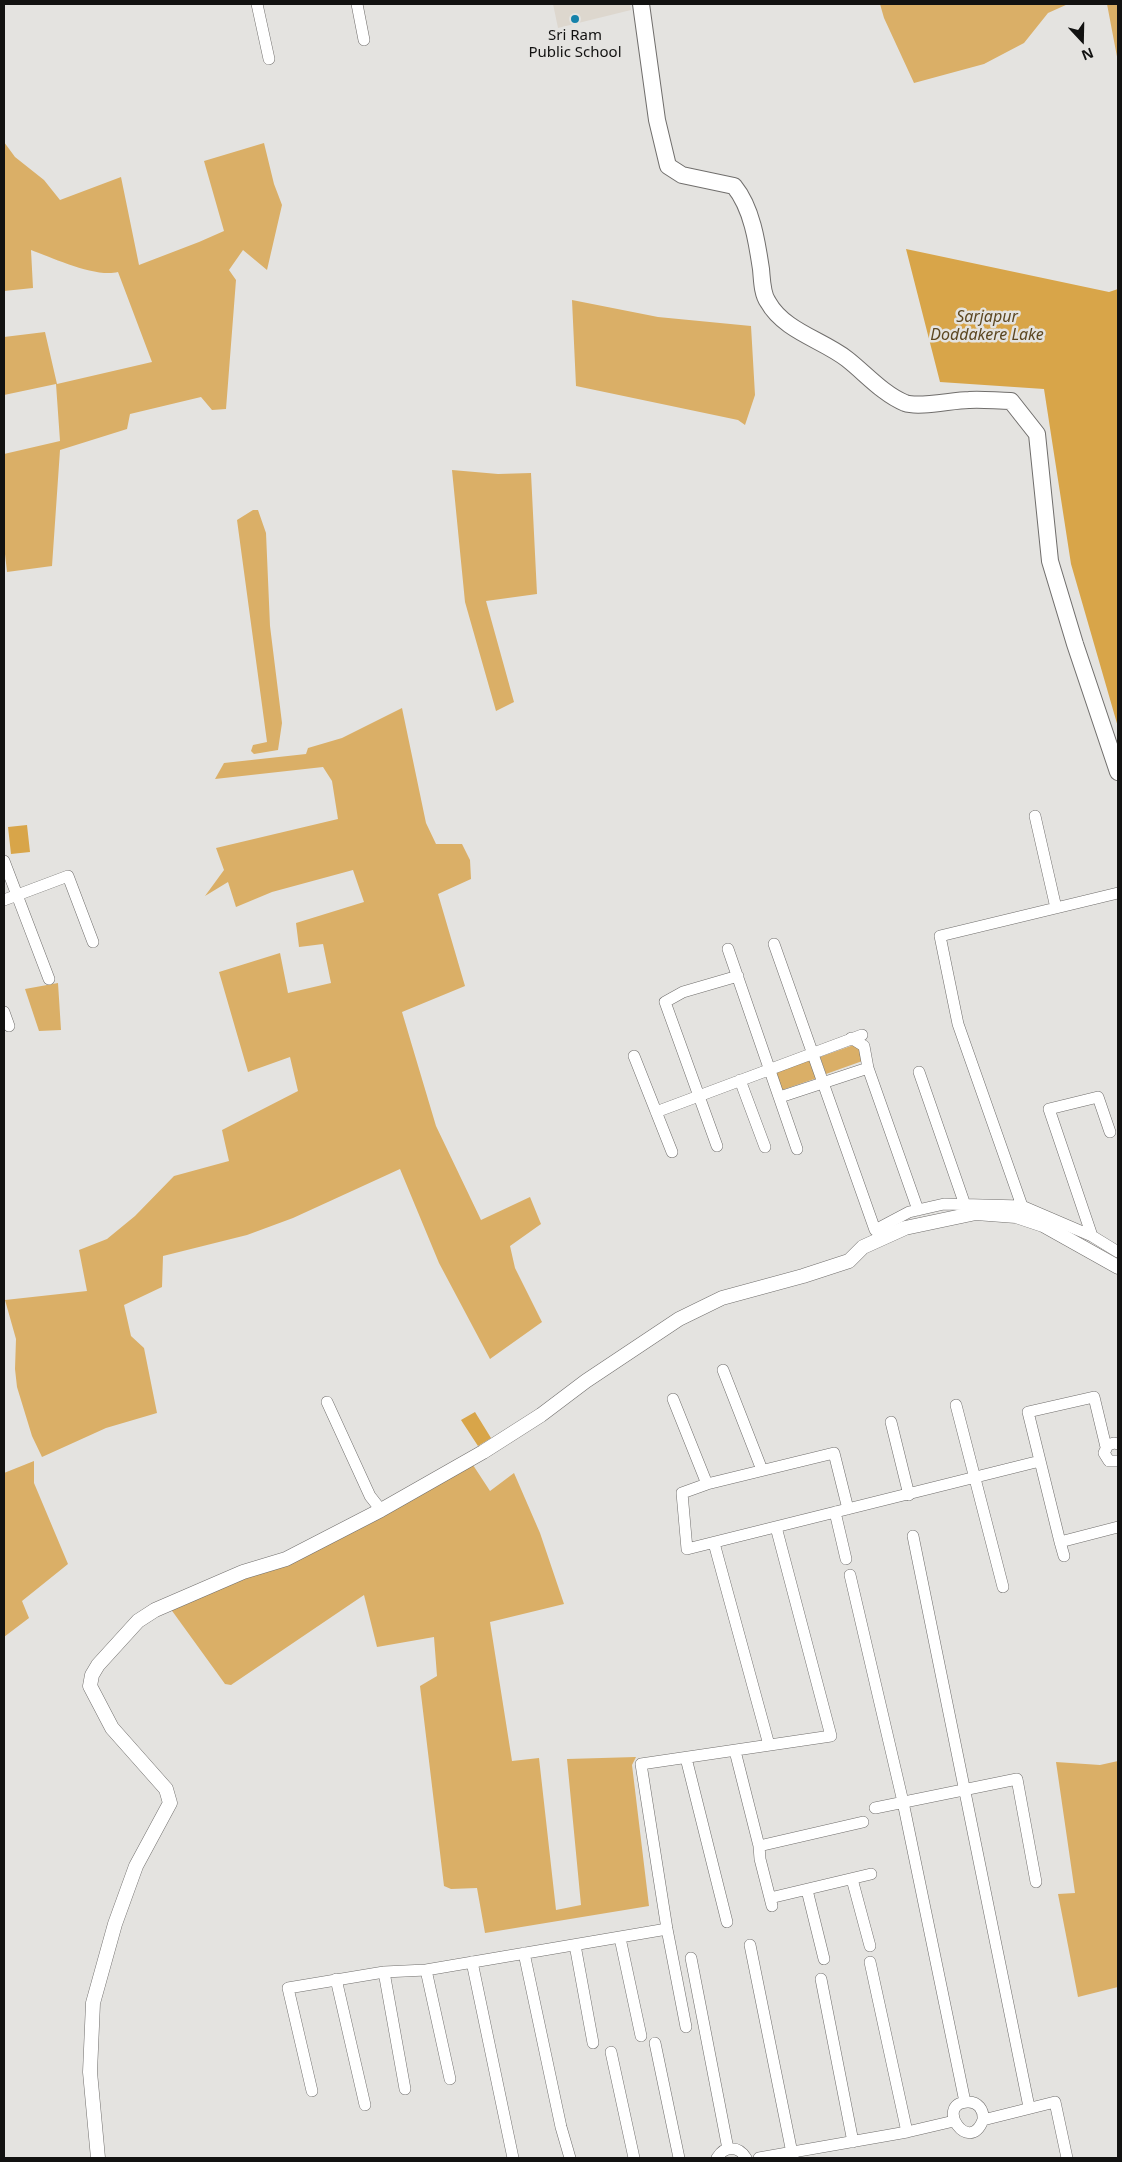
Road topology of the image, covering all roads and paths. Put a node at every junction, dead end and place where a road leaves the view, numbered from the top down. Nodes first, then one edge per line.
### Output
1 (257, 4) edge
2 (357, 4) edge
3 (641, 4) edge
4 (364, 40) dead end
5 (269, 59) dead end
6 (1118, 772) edge
7 (1034, 816) dead end
8 (4, 862) edge
9 (1118, 893) edge
10 (16, 895) junction
11 (4, 900) edge
12 (1056, 908) junction
13 (92, 942) dead end
14 (774, 944) dead end
15 (728, 949) dead end
16 (738, 976) junction
17 (48, 979) dead end
18 (4, 1012) edge
19 (9, 1026) dead end
20 (812, 1053) junction
21 (634, 1056) dead end
22 (868, 1068) junction
23 (770, 1069) junction
24 (919, 1072) dead end
25 (740, 1080) junction
26 (823, 1082) junction
27 (698, 1096) junction
28 (780, 1097) junction
29 (656, 1112) junction
30 (1110, 1132) dead end
31 (717, 1146) dead end
32 (765, 1147) dead end
33 (797, 1149) dead end
34 (672, 1152) dead end
35 (965, 1205) junction
36 (1022, 1206) junction
37 (918, 1210) junction
38 (1092, 1236) junction
39 (1118, 1252) edge
40 (1118, 1267) edge
41 (723, 1370) dead end
42 (672, 1399) dead end
43 (327, 1402) dead end
44 (956, 1405) dead end
45 (891, 1422) dead end
46 (1118, 1444) edge
47 (1106, 1447) junction
48 (1118, 1461) edge
49 (1040, 1462) junction
50 (762, 1470) junction
51 (976, 1479) junction
52 (707, 1484) junction
53 (909, 1495) junction
54 (848, 1509) junction
55 (381, 1510) junction
56 (835, 1512) junction
57 (776, 1527) junction
58 (1118, 1527) edge
59 (914, 1536) dead end
60 (1060, 1542) junction
61 (714, 1543) junction
62 (1064, 1556) dead end
63 (846, 1559) dead end
64 (850, 1575) dead end
65 (1003, 1587) dead end
66 (769, 1745) junction
67 (734, 1751) junction
68 (686, 1758) junction
69 (963, 1790) junction
70 (903, 1802) junction
71 (875, 1808) dead end
72 (863, 1822) dead end
73 (759, 1846) junction
74 (871, 1874) dead end
75 (852, 1879) junction
76 (1036, 1882) dead end
77 (807, 1890) junction
78 (727, 1922) dead end
79 (667, 1929) junction
80 (620, 1938) junction
81 (575, 1945) junction
82 (750, 1945) dead end
83 (870, 1946) dead end
84 (524, 1954) junction
85 (691, 1958) dead end
86 (824, 1959) dead end
87 (472, 1962) junction
88 (870, 1962) dead end
89 (426, 1970) junction
90 (384, 1972) junction
91 (336, 1979) junction
92 (820, 1979) dead end
93 (686, 2027) dead end
94 (641, 2036) dead end
95 (593, 2043) dead end
96 (655, 2043) dead end
97 (611, 2052) dead end
98 (450, 2079) dead end
99 (405, 2089) dead end
100 (312, 2091) dead end
101 (965, 2102) junction
102 (365, 2105) dead end
103 (1029, 2107) junction
104 (983, 2120) junction
105 (954, 2121) junction
106 (907, 2132) junction
107 (853, 2142) junction
108 (728, 2149) junction
109 (793, 2156) edge
110 (98, 2158) edge
111 (513, 2158) edge
112 (570, 2158) edge
113 (634, 2158) edge
114 (679, 2158) edge
115 (717, 2158) edge
116 (746, 2158) edge
117 (759, 2158) edge
118 (1067, 2158) edge

1 - 5 street
2 - 4 street
3 - 6 main road
7 - 12 street
8 - 10 street
9 - 12 street
10 - 11 street
10 - 13 street
10 - 17 street
12 - 36 street
14 - 20 street
15 - 16 street
16 - 23 street
16 - 27 street
18 - 19 street
20 - 22 street
20 - 23 street
20 - 26 street
21 - 29 street
22 - 26 street
22 - 37 street
23 - 25 street
23 - 28 street
24 - 35 street
25 - 27 street
25 - 32 street
26 - 28 street
26 - 37 street
27 - 29 street
27 - 31 street
28 - 33 street
29 - 34 street
30 - 38 street
35 - 36 street
35 - 37 street
36 - 38 street
38 - 39 street
40 - 55 street
41 - 50 street
42 - 52 street
43 - 55 street
44 - 51 street
45 - 53 street
46 - 47 street
47 - 48 street
47 - 49 street
49 - 51 street
49 - 60 street
50 - 52 street
50 - 54 street
51 - 53 street
51 - 65 street
52 - 61 street
53 - 54 street
54 - 56 street
55 - 110 street
56 - 57 street
56 - 63 street
57 - 61 street
57 - 66 street
58 - 60 street
59 - 69 street
60 - 62 street
61 - 66 street
64 - 70 street
66 - 67 street
67 - 68 street
67 - 73 street
68 - 78 street
68 - 79 street
69 - 70 street
69 - 76 street
69 - 103 street
70 - 71 street
70 - 101 street
72 - 73 street
73 - 77 street
74 - 75 street
75 - 77 street
75 - 83 street
77 - 86 street
79 - 80 street
79 - 93 street
80 - 81 street
80 - 94 street
81 - 84 street
81 - 95 street
82 - 109 street
84 - 87 street
84 - 112 street
85 - 108 street
87 - 89 street
87 - 111 street
88 - 106 street
89 - 90 street
89 - 98 street
90 - 91 street
90 - 99 street
91 - 100 street
91 - 102 street
92 - 107 street
96 - 114 street
97 - 113 street
101 - 104 street
101 - 105 street
103 - 104 street
103 - 118 street
104 - 105 street
105 - 106 street
106 - 107 street
107 - 109 street
108 - 115 street
108 - 116 street
109 - 117 street

